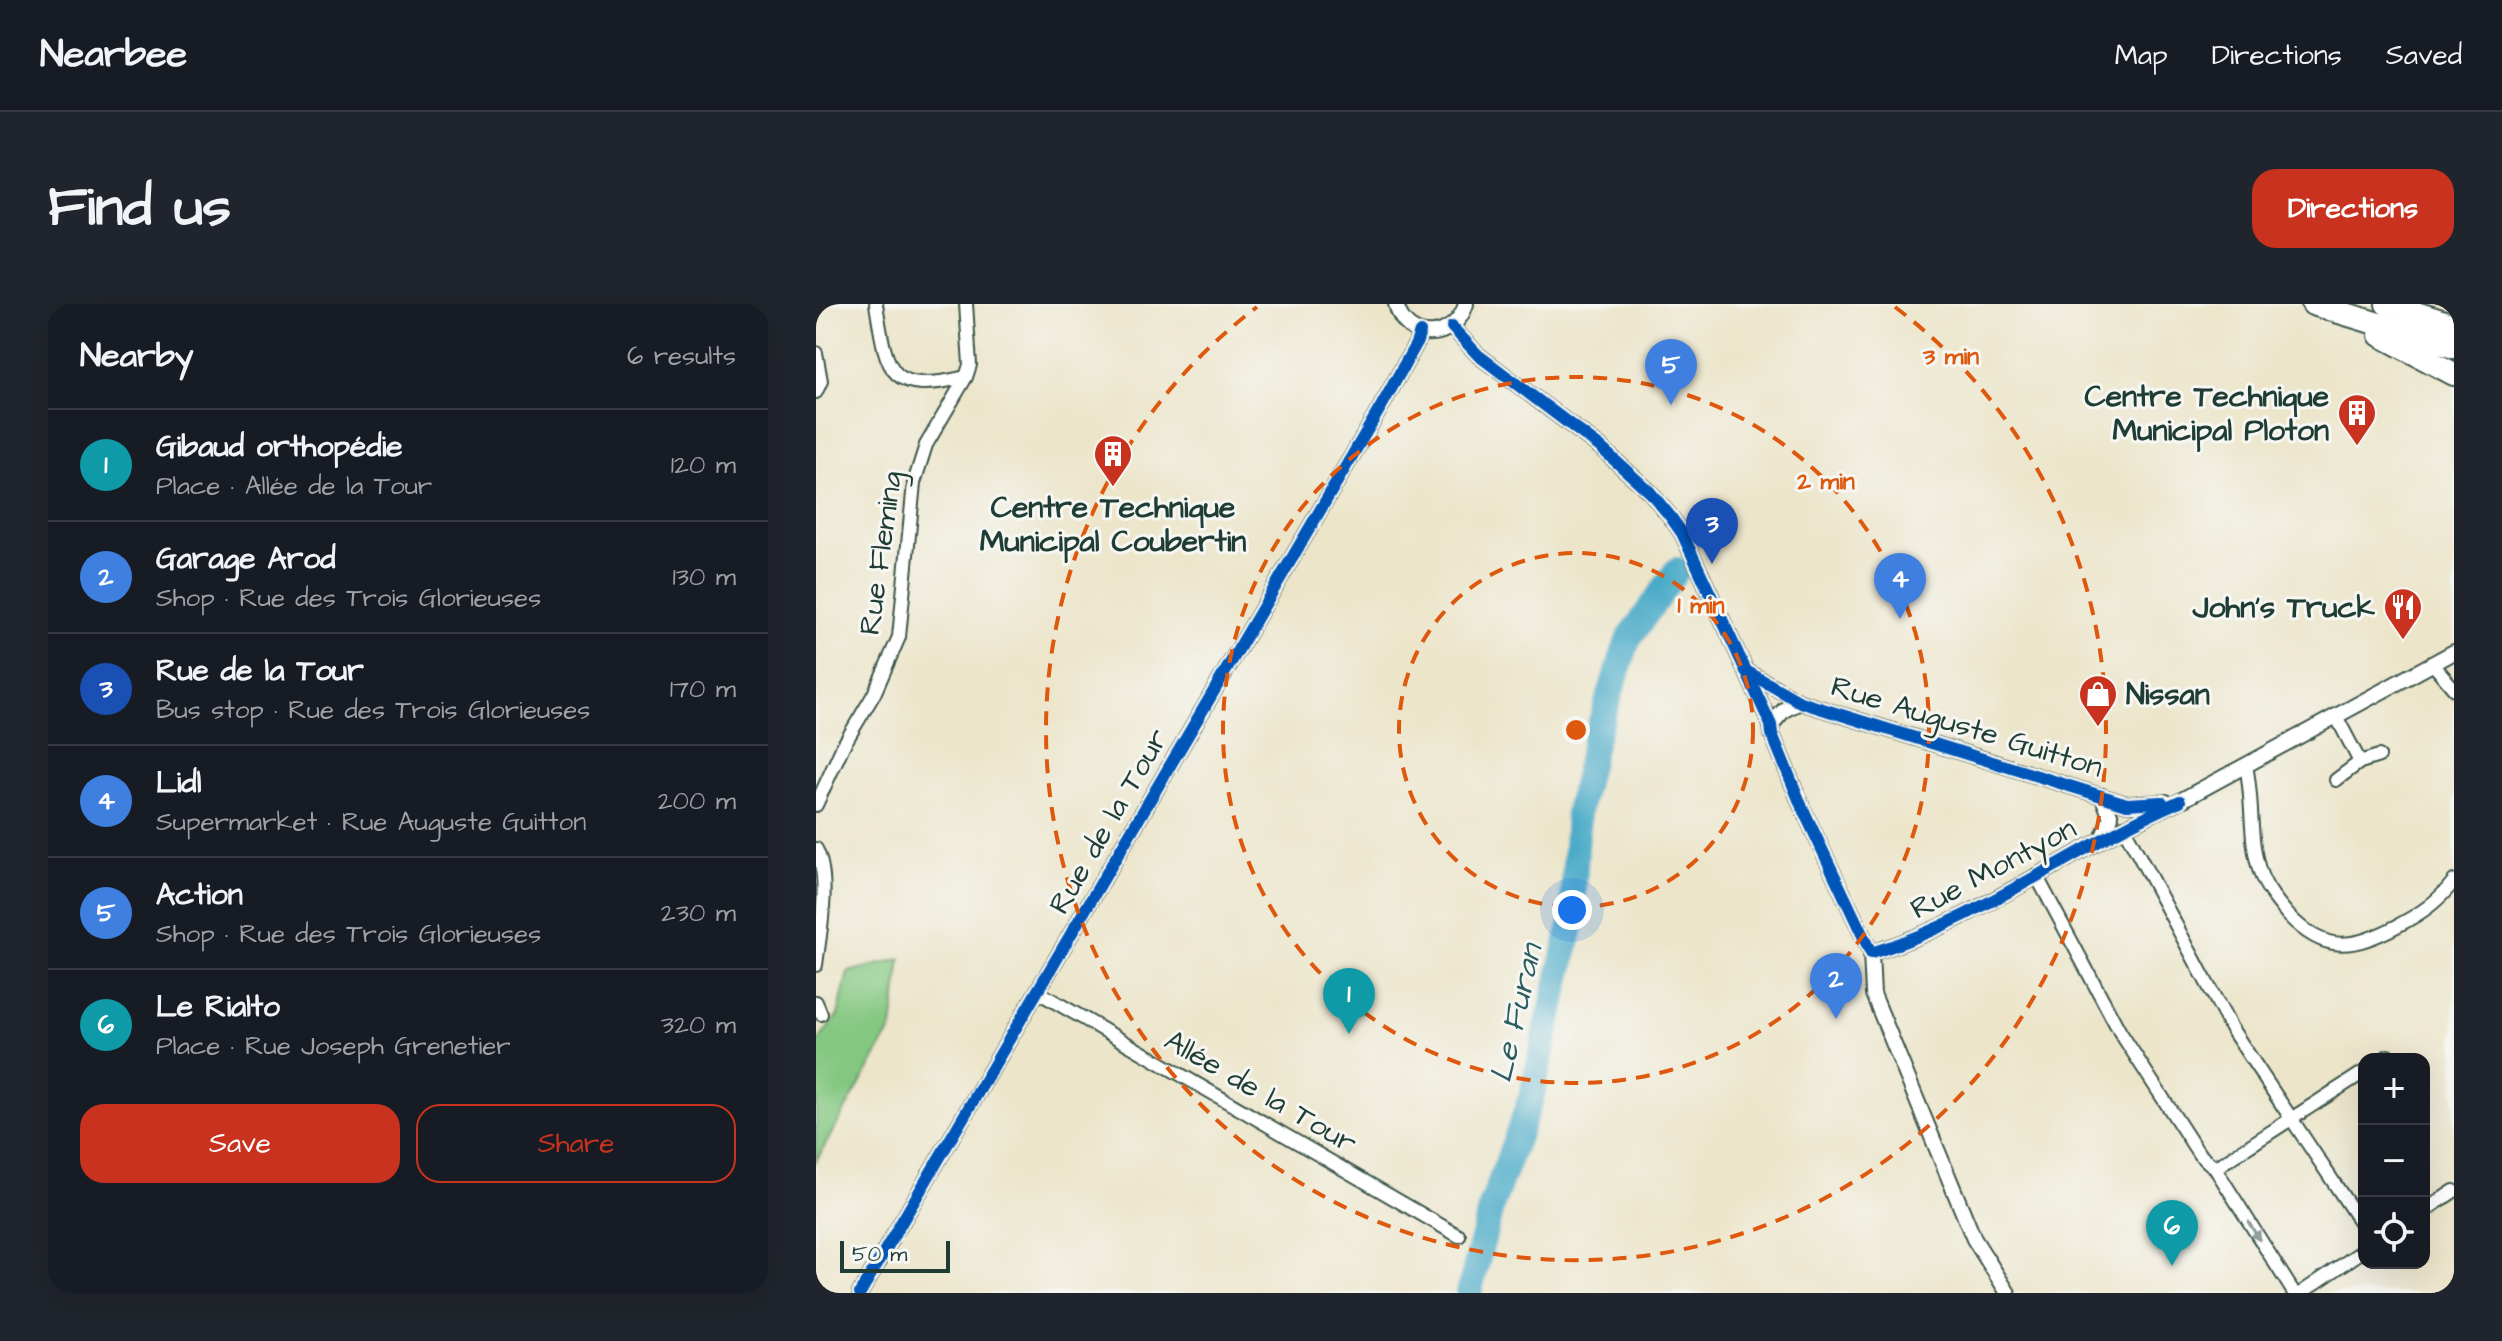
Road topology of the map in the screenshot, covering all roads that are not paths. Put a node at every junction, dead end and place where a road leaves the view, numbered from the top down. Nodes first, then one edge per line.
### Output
1 (876, 304) edge
2 (966, 304) edge
3 (1396, 304) edge
4 (1466, 304) edge
5 (2313, 304) edge
6 (2387, 304) edge
7 (2365, 320) junction
8 (2454, 325) edge
9 (1452, 327) junction
10 (1420, 332) junction
11 (2454, 347) edge
12 (816, 353) edge
13 (2454, 374) edge
14 (966, 377) junction
15 (816, 392) edge
16 (2454, 652) edge
17 (2433, 664) junction
18 (1746, 671) junction
19 (2454, 689) edge
20 (1800, 702) junction
21 (2336, 716) junction
22 (1771, 725) junction
23 (2379, 756) dead end
24 (2360, 762) junction
25 (2246, 766) junction
26 (2336, 780) dead end
27 (2102, 796) junction
28 (2180, 801) junction
29 (816, 805) edge
30 (2123, 826) junction
31 (2102, 839) junction
32 (816, 849) edge
33 (2036, 875) junction
34 (2454, 881) edge
35 (1871, 953) junction
36 (816, 965) edge
37 (1038, 992) junction
38 (2358, 1076) edge
39 (2292, 1118) junction
40 (2215, 1168) junction
41 (2454, 1191) edge
42 (2430, 1207) edge
43 (2358, 1219) edge
44 (1459, 1236) dead end
45 (2358, 1254) edge
46 (860, 1293) edge
47 (2008, 1293) edge
48 (2294, 1293) edge
49 (2301, 1293) edge

1 - 14 street
2 - 14 street, Rue Fleming
3 - 10 street
4 - 9 street
5 - 7 highway
6 - 8 highway
7 - 11 highway
7 - 13 highway
9 - 10 street
9 - 18 street
10 - 37 street, Rue de la Tour
12 - 15 street
14 - 29 street, Rue Fleming
16 - 17 street, Rue Montyon
17 - 19 street
17 - 21 street, Rue Montyon
18 - 20 street, Rue Auguste Guitton
18 - 22 street
20 - 22 street
20 - 27 street, Rue Auguste Guitton
21 - 24 street
21 - 25 street, Rue Montyon
22 - 35 street
23 - 24 street
24 - 26 street
25 - 28 street, Rue Montyon
25 - 34 street
27 - 28 street, Rue Auguste Guitton
27 - 31 street, Rue Auguste Guitton
28 - 30 street, Rue Montyon
30 - 31 street, Rue Montyon
30 - 39 street
31 - 33 street, Rue Montyon
32 - 36 street
33 - 35 street, Rue Montyon
33 - 40 street
35 - 47 street
37 - 44 street, Allée de la Tour
37 - 46 street, Rue de la Tour
38 - 39 street
39 - 40 street
39 - 43 street
40 -> 48 street
41 - 42 street
45 - 49 street

